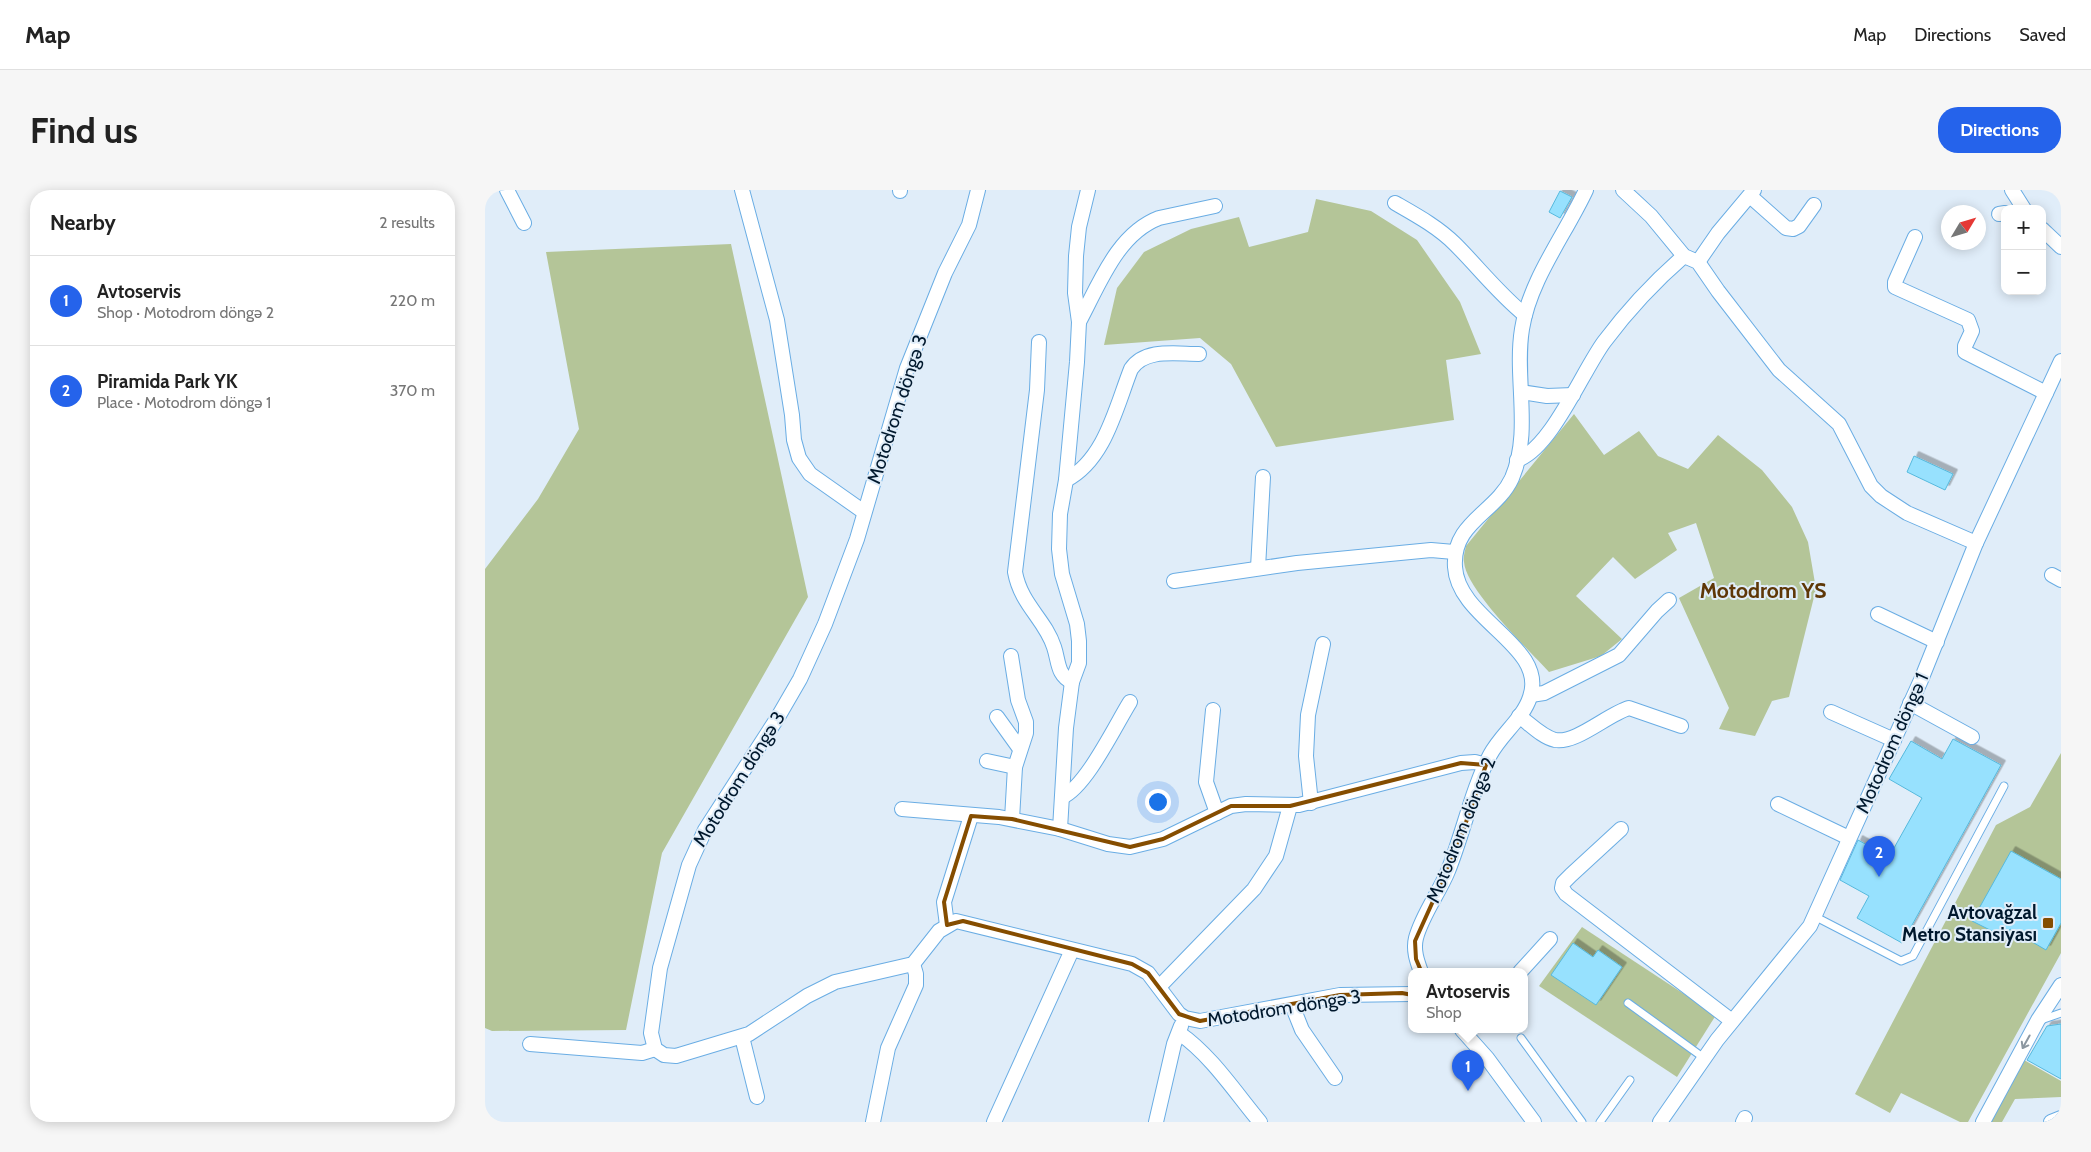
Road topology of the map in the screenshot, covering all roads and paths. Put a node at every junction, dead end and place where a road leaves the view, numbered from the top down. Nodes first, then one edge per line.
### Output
1 (507, 190) edge
2 (742, 190) edge
3 (978, 190) edge
4 (1089, 190) edge
5 (1586, 190) edge
6 (1623, 190) edge
7 (2012, 190) edge
8 (1752, 193) edge
9 (1395, 203) dead end
10 (1814, 205) dead end
11 (2021, 205) edge
12 (1215, 206) dead end
13 (524, 223) dead end
14 (2046, 233) edge
15 (1915, 237) dead end
16 (2061, 247) edge
17 (1684, 256) junction
18 (1698, 262) junction
19 (1525, 315) junction
20 (1079, 322) junction
21 (1039, 342) dead end
22 (1199, 354) dead end
23 (2061, 361) edge
24 (2053, 387) edge
25 (1521, 392) junction
26 (1573, 394) junction
27 (1517, 460) junction
28 (1263, 477) dead end
29 (1066, 480) junction
30 (864, 512) junction
31 (1976, 543) junction
32 (1454, 552) junction
33 (1258, 568) junction
34 (1174, 581) dead end
35 (1669, 600) dead end
36 (1878, 614) dead end
37 (1937, 642) junction
38 (1323, 644) dead end
39 (1011, 656) dead end
40 (1072, 682) junction
41 (1531, 695) junction
42 (1130, 702) dead end
43 (1910, 703) junction
44 (1213, 710) dead end
45 (1831, 712) dead end
46 (1519, 716) junction
47 (997, 717) dead end
48 (1681, 726) dead end
49 (1972, 737) dead end
50 (1894, 740) junction
51 (1020, 749) junction
52 (987, 761) dead end
53 (1486, 765) junction
54 (1015, 767) junction
55 (2004, 786) dead end
56 (1062, 797) junction
57 (1311, 803) junction
58 (1778, 804) dead end
59 (1290, 806) junction
60 (902, 809) dead end
61 (1217, 813) junction
62 (971, 816) junction
63 (1012, 819) junction
64 (1060, 829) junction
65 (1621, 829) dead end
66 (1849, 838) junction
67 (1814, 916) junction
68 (947, 924) junction
69 (1550, 939) dead end
70 (1072, 950) junction
71 (913, 964) junction
72 (1420, 968) edge
73 (1524, 968) edge
74 (2061, 985) edge
75 (1159, 987) junction
76 (1408, 994) edge
77 (1628, 1003) dead end
78 (1292, 1005) junction
79 (2061, 1013) edge
80 (1185, 1018) junction
81 (1731, 1020) junction
82 (2038, 1020) junction
83 (1179, 1033) junction
84 (1467, 1033) edge
85 (742, 1037) junction
86 (1521, 1038) dead end
87 (530, 1044) dead end
88 (655, 1048) junction
89 (1704, 1058) junction
90 (1335, 1078) dead end
91 (1630, 1080) dead end
92 (757, 1097) dead end
93 (2061, 1118) edge
94 (873, 1122) edge
95 (994, 1122) edge
96 (1157, 1122) edge
97 (1260, 1122) edge
98 (1534, 1122) edge
99 (1583, 1122) edge
100 (1600, 1122) edge
101 (1660, 1122) edge
102 (1983, 1122) edge
103 (2051, 1122) edge

1 - 13 street
2 - 30 street
3 - 30 street, Motodrom döngə 3
4 - 20 street
5 - 19 street
6 - 17 street
7 - 11 street
8 - 10 street
8 - 18 street
9 - 19 street
12 - 20 street
14 - 16 street
15 - 24 street
17 - 18 street
17 - 26 street
18 - 31 street
19 - 25 street
20 - 29 street
21 - 40 street
22 - 29 street
23 - 24 street, Motodrom döngə 1
24 - 31 street, Motodrom döngə 1
25 - 26 street
25 - 27 street
26 - 27 street
27 - 32 street
28 - 33 street
29 - 40 street
30 - 88 street, Motodrom döngə 3
31 - 37 street, Motodrom döngə 1
32 - 33 street
32 - 41 street
33 - 34 street
35 - 41 street
36 - 37 street
37 - 43 street, Motodrom döngə 1
38 - 57 street
39 - 51 street
40 - 56 street
41 - 46 street, Motodrom döngə 2
42 - 56 street
43 - 49 street
43 - 50 street, Motodrom döngə 1
44 - 61 street
45 - 50 street
46 - 48 street
46 - 53 street, Motodrom döngə 2
47 - 51 street
50 - 66 street, Motodrom döngə 1
51 - 54 street
52 - 54 street
53 - 57 street
53 - 72 street, Motodrom döngə 2
54 - 63 street
55 - 67 lane
56 - 64 street
57 - 59 street
58 - 66 street
59 - 61 street
59 - 75 street
60 - 62 street
61 - 64 street
62 - 63 street
62 - 68 street
63 - 64 street
65 - 81 street
66 - 67 street, Motodrom döngə 1
67 - 81 street, Motodrom döngə 1
68 - 70 street, Motodrom döngə 3
68 - 71 street
69 - 73 street
70 - 75 street, Motodrom döngə 3
70 - 95 street
71 - 85 street
71 - 94 street
74 - 82 street
75 - 80 street, Motodrom döngə 3
76 - 78 street, Motodrom döngə 3
77 - 89 lane
78 - 80 street, Motodrom döngə 3
78 - 90 street
79 - 82 lane
80 - 83 street
81 - 89 street, Motodrom döngə 1
82 -> 102 street
83 - 96 street
83 - 97 street
84 - 98 street
85 - 88 street
85 - 92 street
86 - 99 lane
87 - 88 street
89 - 101 street, Motodrom döngə 1
91 - 100 lane
93 - 103 street

